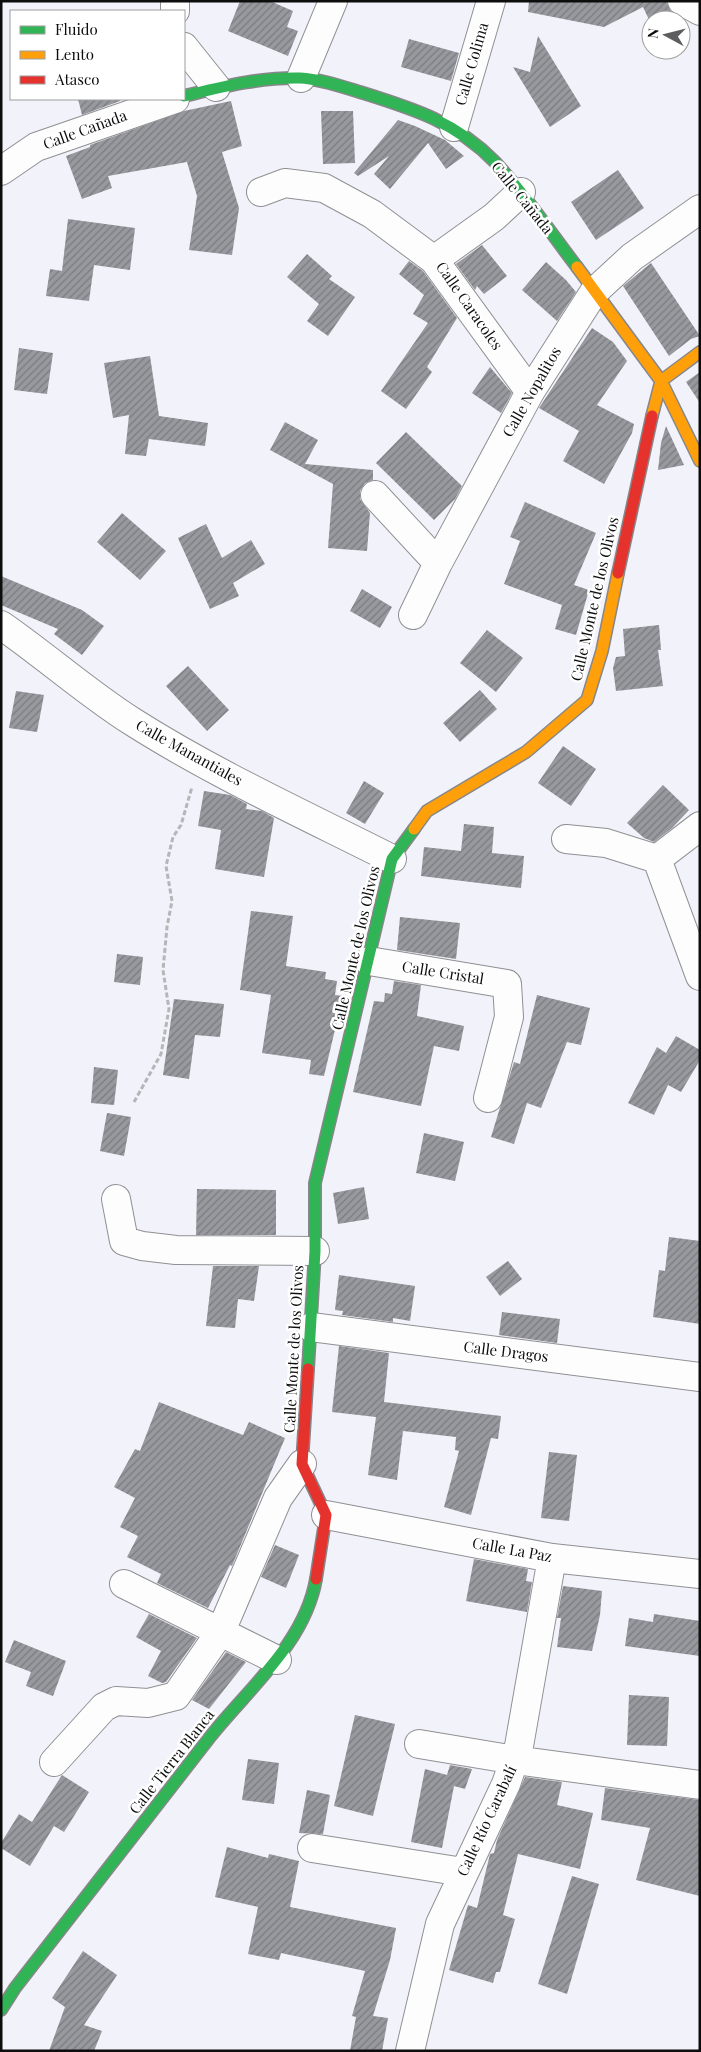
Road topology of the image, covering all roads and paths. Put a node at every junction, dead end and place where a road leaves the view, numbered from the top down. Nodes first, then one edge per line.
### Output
1 (332, 1) edge
2 (491, 1) edge
3 (682, 1) edge
4 (700, 11) edge
5 (185, 47) edge
6 (301, 78) junction
7 (216, 87) junction
8 (185, 96) edge
9 (172, 100) edge
10 (454, 127) junction
11 (1, 171) edge
12 (261, 192) dead end
13 (521, 192) junction
14 (700, 209) edge
15 (434, 260) junction
16 (594, 292) junction
17 (700, 352) edge
18 (661, 381) junction
19 (530, 392) junction
20 (700, 461) edge
21 (376, 495) dead end
22 (438, 563) junction
23 (413, 615) dead end
24 (1, 625) edge
25 (194, 758) junction
26 (700, 826) edge
27 (566, 839) dead end
28 (392, 859) junction
29 (657, 859) junction
30 (369, 961) junction
31 (700, 976) edge
32 (488, 1098) dead end
33 (134, 1102) dead end
34 (116, 1199) dead end
35 (315, 1251) junction
36 (311, 1327) junction
37 (700, 1377) edge
38 (302, 1464) junction
39 (326, 1516) junction
40 (552, 1558) junction
41 (700, 1574) edge
42 (124, 1584) dead end
43 (221, 1631) junction
44 (277, 1660) junction
45 (419, 1744) dead end
46 (515, 1760) junction
47 (54, 1762) dead end
48 (700, 1785) edge
49 (312, 1848) dead end
50 (463, 1872) junction
51 (6, 1993) edge
52 (410, 2051) edge

1 - 6 street
2 - 10 street, Calle Colima
3 - 4 street
5 - 7 street
6 - 7 street, Calle Cañada
6 - 10 street, Calle Cañada
7 - 8 street, Calle Cañada
9 - 11 street, Calle Cañada
10 - 13 street, Calle Cañada
12 - 15 street
13 - 15 street, Calle Caracoles
13 - 16 street, Calle Cañada
14 - 16 street, Calle Nopalitos
15 - 19 street, Calle Caracoles
16 - 18 street, Calle Cañada
16 - 19 street, Calle Nopalitos
17 - 18 street
18 - 20 street, Calle Cañada
18 - 28 street, Calle Monte de los Olivos
19 - 22 street, Calle Nopalitos
21 - 22 street
22 - 23 street, Calle Nopalitos
24 - 25 street, Calle Manantiales
25 - 28 street, Calle Manantiales
25 - 33 path
26 - 29 street
27 - 29 street
28 - 30 street, Calle Monte de los Olivos
29 - 31 street
30 - 32 street, Calle Cristal
30 - 35 street, Calle Monte de los Olivos
34 - 35 street
35 - 36 street, Calle Monte de los Olivos
36 - 37 street, Calle Dragos
36 - 38 street, Calle Monte de los Olivos
38 - 39 street, Calle Monte de los Olivos
38 - 43 street
39 - 40 street, Calle La Paz
39 - 44 street, Calle Tierra Blanca
40 - 41 street, Calle La Paz
40 - 46 street, Calle Río Carabalí
42 - 43 street
43 - 44 street
43 - 47 street
44 - 51 street, Calle Tierra Blanca
45 - 46 street
46 - 48 street
46 - 50 street, Calle Río Carabalí
49 - 50 street
50 - 52 street, Calle Río Carabalí

